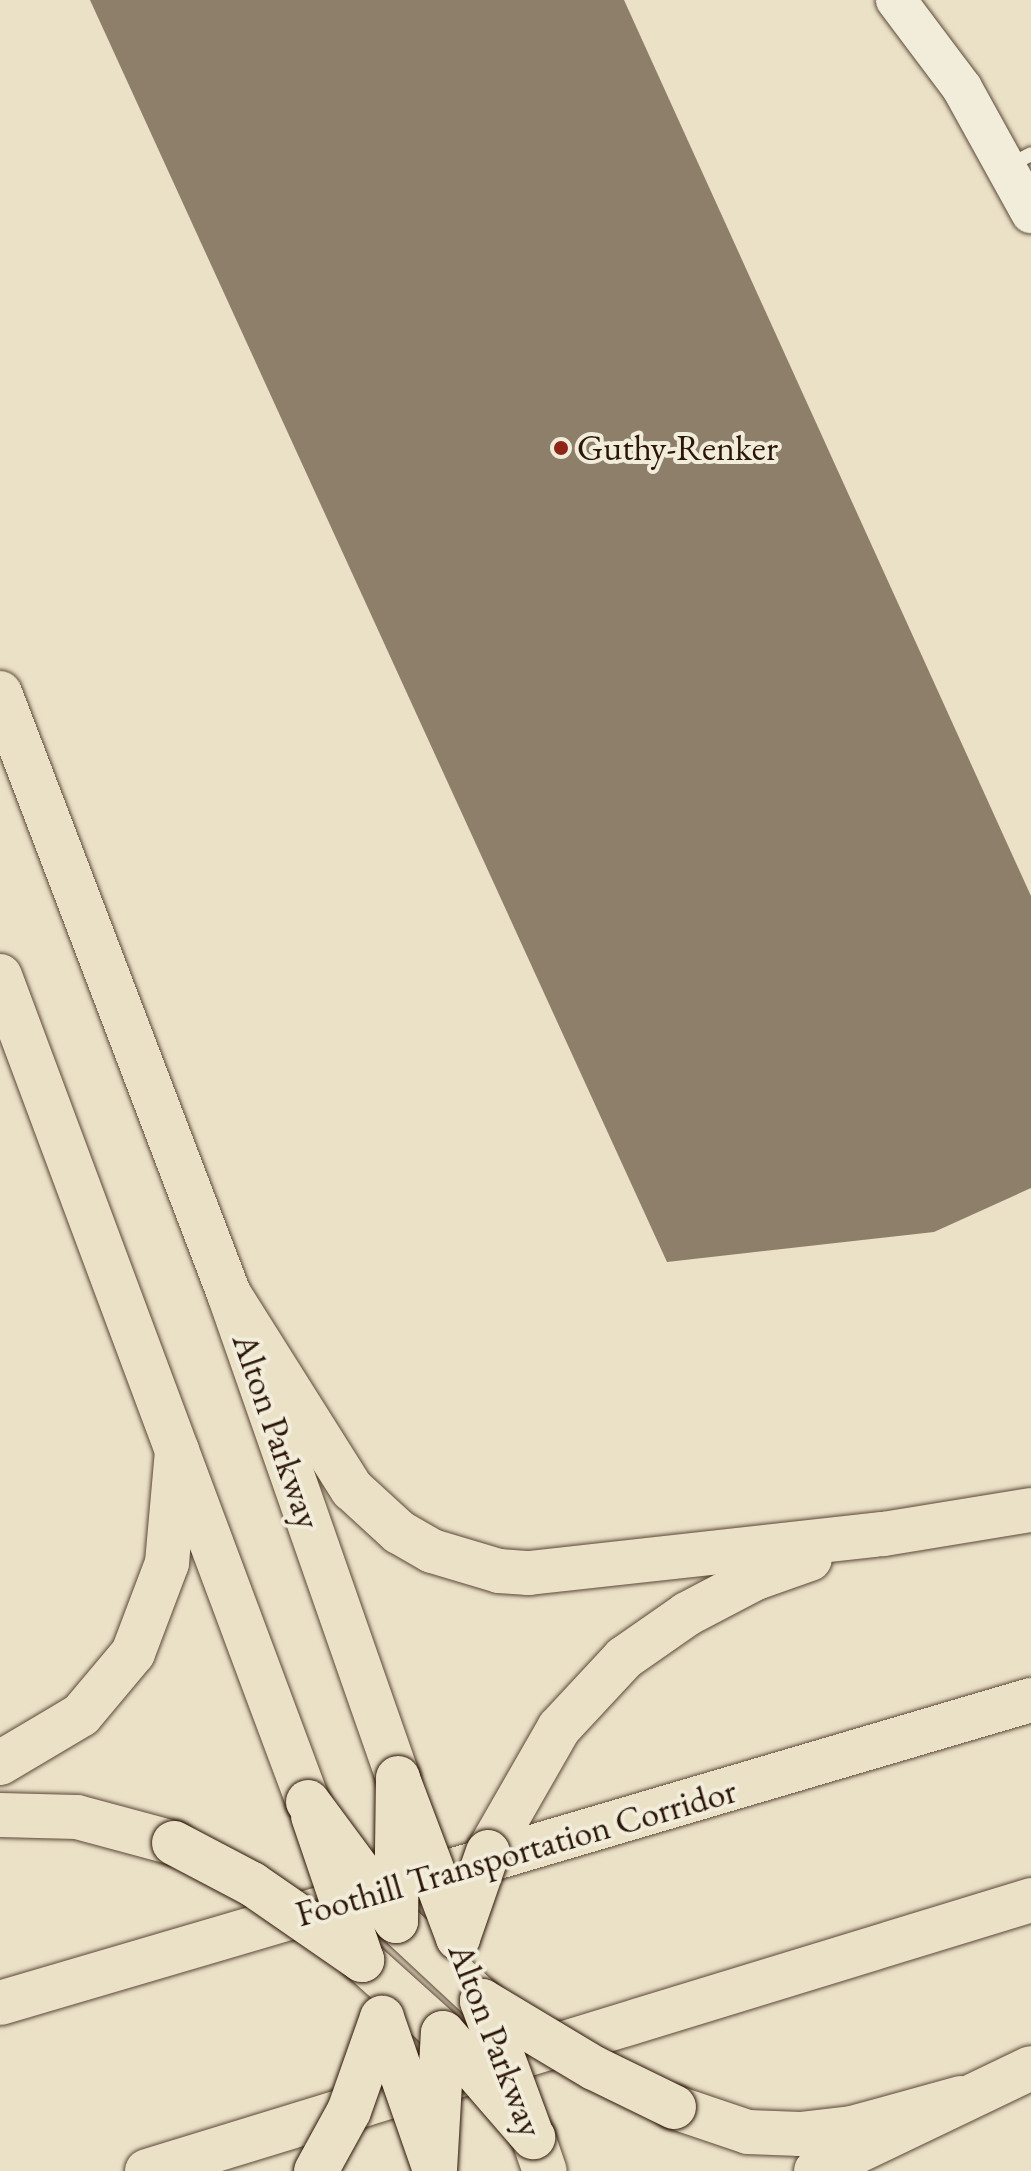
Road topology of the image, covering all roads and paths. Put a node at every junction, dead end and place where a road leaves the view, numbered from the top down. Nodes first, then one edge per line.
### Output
1 (896, 0) edge
2 (1018, 160) edge
3 (1031, 213) edge
4 (0, 693) edge
5 (0, 976) edge
6 (229, 1294) junction
7 (177, 1450) junction
8 (1031, 1510) edge
9 (884, 1534) junction
10 (1031, 1700) edge
11 (0, 1763) edge
12 (398, 1778) junction
13 (308, 1802) junction
14 (0, 1815) edge
15 (1031, 1900) edge
16 (396, 1921) junction
17 (464, 1971) junction
18 (377, 1987) junction
19 (0, 2003) edge
20 (443, 2033) junction
21 (1031, 2068) edge
22 (961, 2098) junction
23 (539, 2154) edge
24 (147, 2171) edge
25 (316, 2171) edge
26 (435, 2171) edge
27 (816, 2171) edge

1 - 2 street
2 - 3 street
4 - 6 main road, Alton Parkway
5 - 7 main road
6 - 9 main road
6 - 12 main road, Alton Parkway
7 - 11 main road
7 - 13 main road
8 - 9 main road
9 - 17 main road, bridge
10 - 19 main road, Foothill Transportation Corridor
12 - 16 main road, bridge
12 - 17 main road, Alton Parkway, bridge
13 - 16 main road, bridge
13 - 18 main road, bridge
14 - 18 main road, bridge
15 - 24 main road
16 - 17 main road
16 - 18 main road
17 - 20 main road
17 - 22 main road, bridge
17 - 23 main road, Alton Parkway, bridge
18 - 20 main road
18 - 25 main road, bridge
18 - 26 main road, bridge
20 - 23 main road, bridge
20 - 26 main road, bridge
21 - 22 main road
22 - 27 main road

